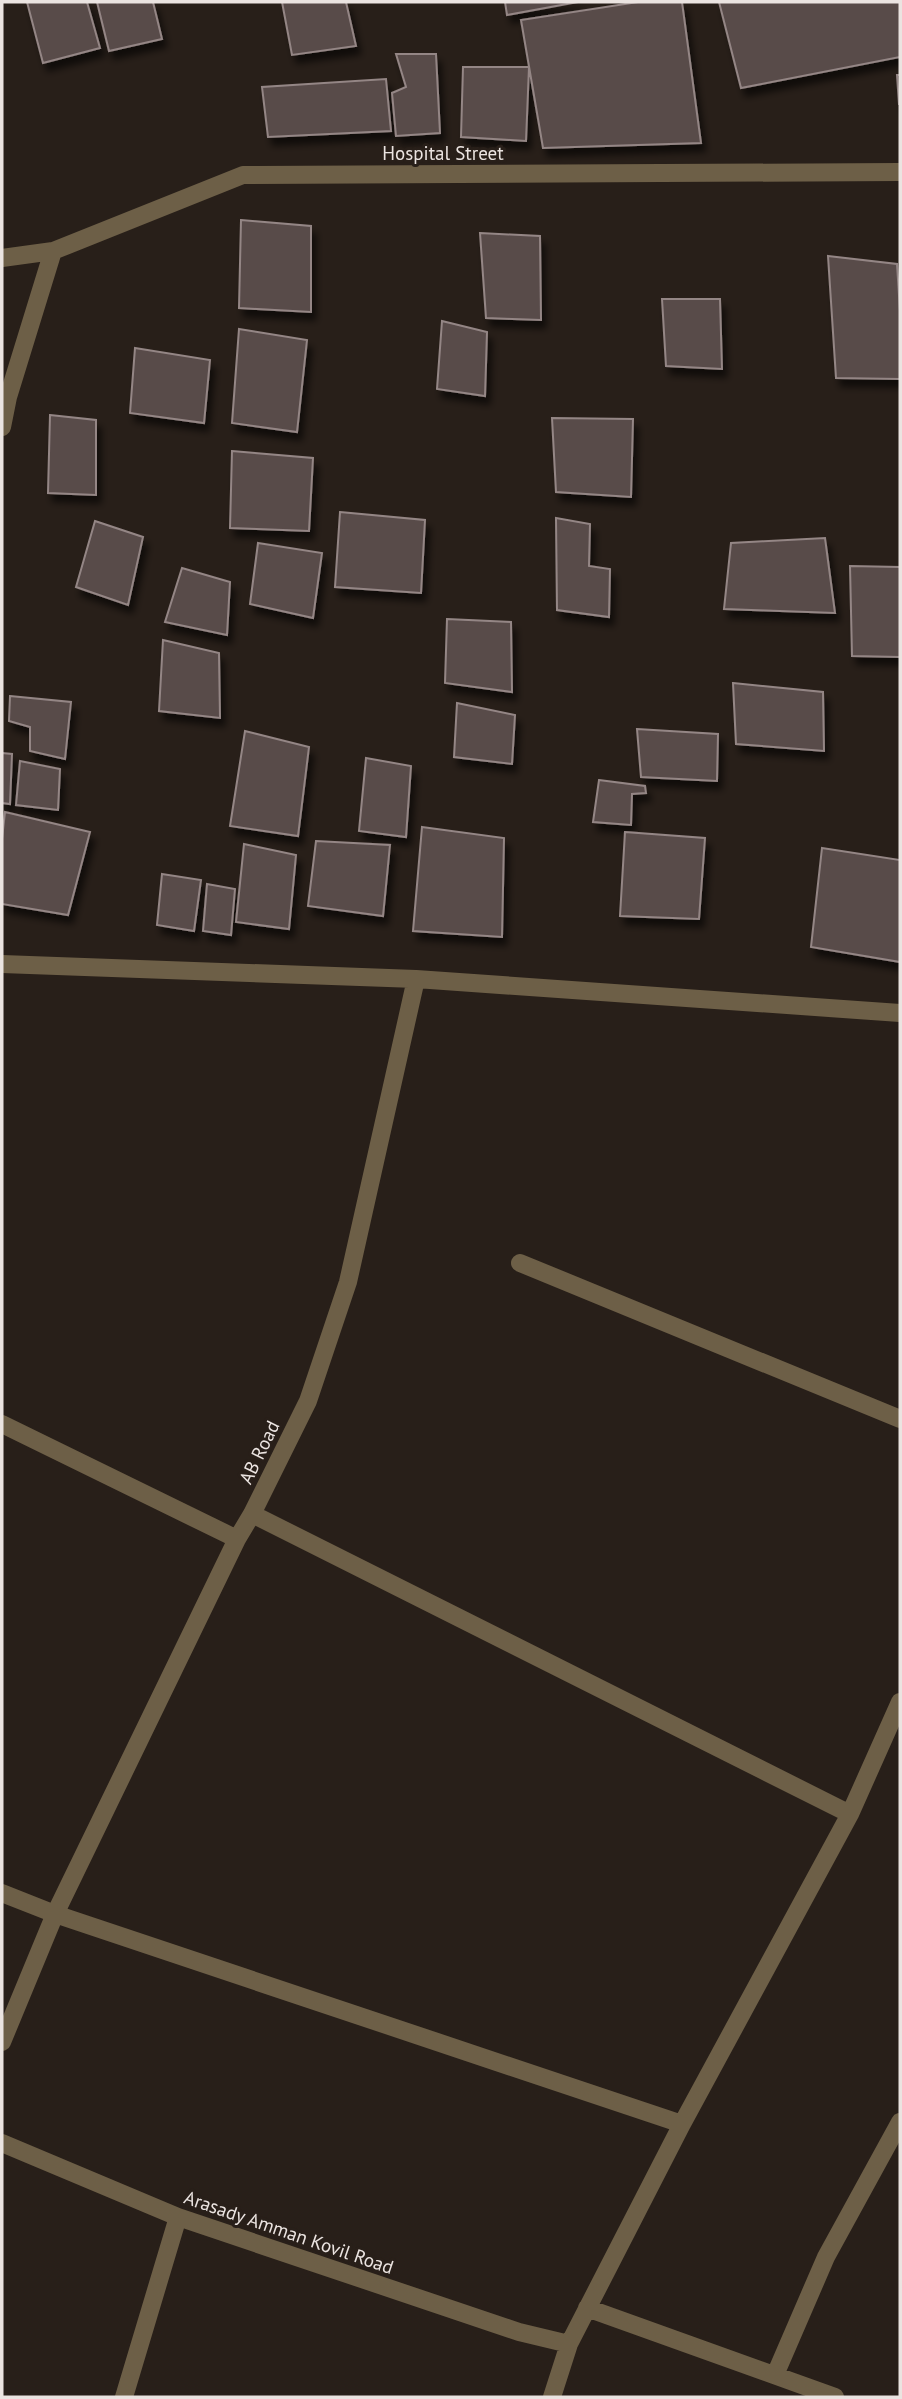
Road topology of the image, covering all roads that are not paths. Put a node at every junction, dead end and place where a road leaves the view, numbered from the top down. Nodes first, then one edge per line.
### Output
1 (900, 172) edge
2 (53, 251) junction
3 (2, 258) edge
4 (2, 428) edge
5 (2, 964) edge
6 (416, 979) junction
7 (900, 1013) edge
8 (520, 1263) dead end
9 (900, 1419) edge
10 (2, 1424) edge
11 (251, 1514) junction
12 (237, 1539) junction
13 (900, 1702) edge
14 (850, 1814) junction
15 (2, 1894) edge
16 (55, 1913) junction
17 (2, 2042) edge
18 (900, 2122) edge
19 (682, 2124) junction
20 (2, 2143) edge
21 (178, 2217) junction
22 (587, 2308) junction
23 (569, 2344) junction
24 (775, 2375) junction
25 (124, 2397) edge
26 (552, 2397) edge
27 (835, 2397) edge

1 - 2 street, Hospital Street
2 - 3 street, Hospital Street
2 - 4 street
5 - 6 street
6 - 7 street
6 - 11 street, AB Road
8 - 9 street
10 - 12 street
11 - 12 street, AB Road
11 - 14 street
12 - 16 street, AB Road
13 - 14 street
14 - 19 street
15 - 16 street
16 - 17 street, AB Road
16 - 19 street
18 - 24 street
19 - 22 street
20 - 21 street, Arasady Amman Kovil Road
21 - 23 street, Arasady Amman Kovil Road
21 - 25 street
22 - 23 street
22 - 24 street
23 - 26 street
24 - 27 street

